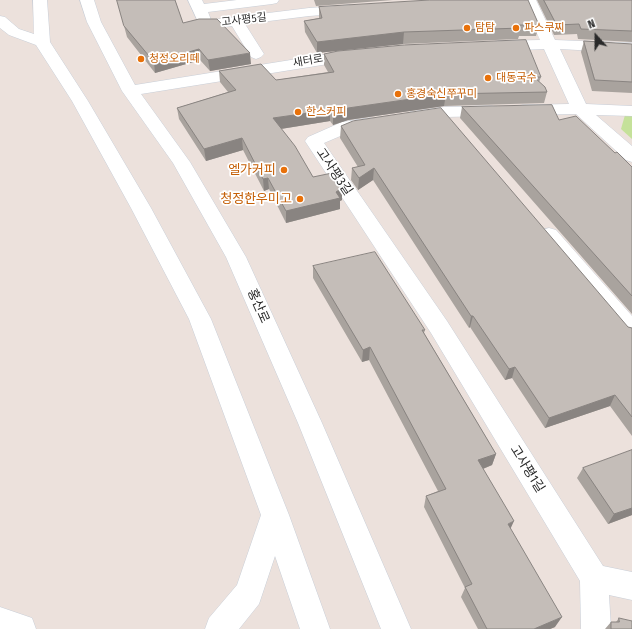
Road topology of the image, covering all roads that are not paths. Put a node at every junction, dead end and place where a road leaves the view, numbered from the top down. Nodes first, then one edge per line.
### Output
1 (40, 0) edge
2 (87, 0) edge
3 (272, 0) edge
4 (529, 0) edge
5 (197, 5) edge
6 (307, 6) edge
7 (363, 8) edge
8 (0, 20) edge
9 (236, 21) junction
10 (42, 42) junction
11 (551, 44) junction
12 (484, 47) edge
13 (632, 48) edge
14 (256, 54) dead end
15 (366, 54) edge
16 (130, 91) junction
17 (580, 109) junction
18 (632, 111) edge
19 (444, 112) junction
20 (459, 130) edge
21 (632, 156) edge
22 (536, 219) edge
23 (438, 327) joint
24 (632, 331) edge
25 (275, 515) junction
26 (594, 578) junction
27 (632, 586) edge
28 (0, 622) edge
29 (21, 629) edge
30 (220, 629) edge
31 (315, 629) edge
32 (396, 629) edge
33 (596, 629) edge

1 - 10 street
2 - 16 street, 홍산로
3 - 5 street
4 - 11 street
5 - 9 street, 고사평5길
6 - 7 street, 고사평5길
6 - 9 street, 고사평5길
8 - 10 street
9 - 14 street
10 - 25 street
11 - 12 street
11 - 13 street
11 - 17 street
15 - 16 street, 새터로
16 - 32 street, 홍산로
17 - 18 street, 고사평3길
17 - 19 street, 고사평3길
17 - 21 street
19 - 20 street
19 - 23 street, 고사평3길
22 - 24 street
23 - 26 street, 고사평1길
25 - 30 street
25 - 31 street
26 - 27 street
26 - 33 street
28 - 29 street

